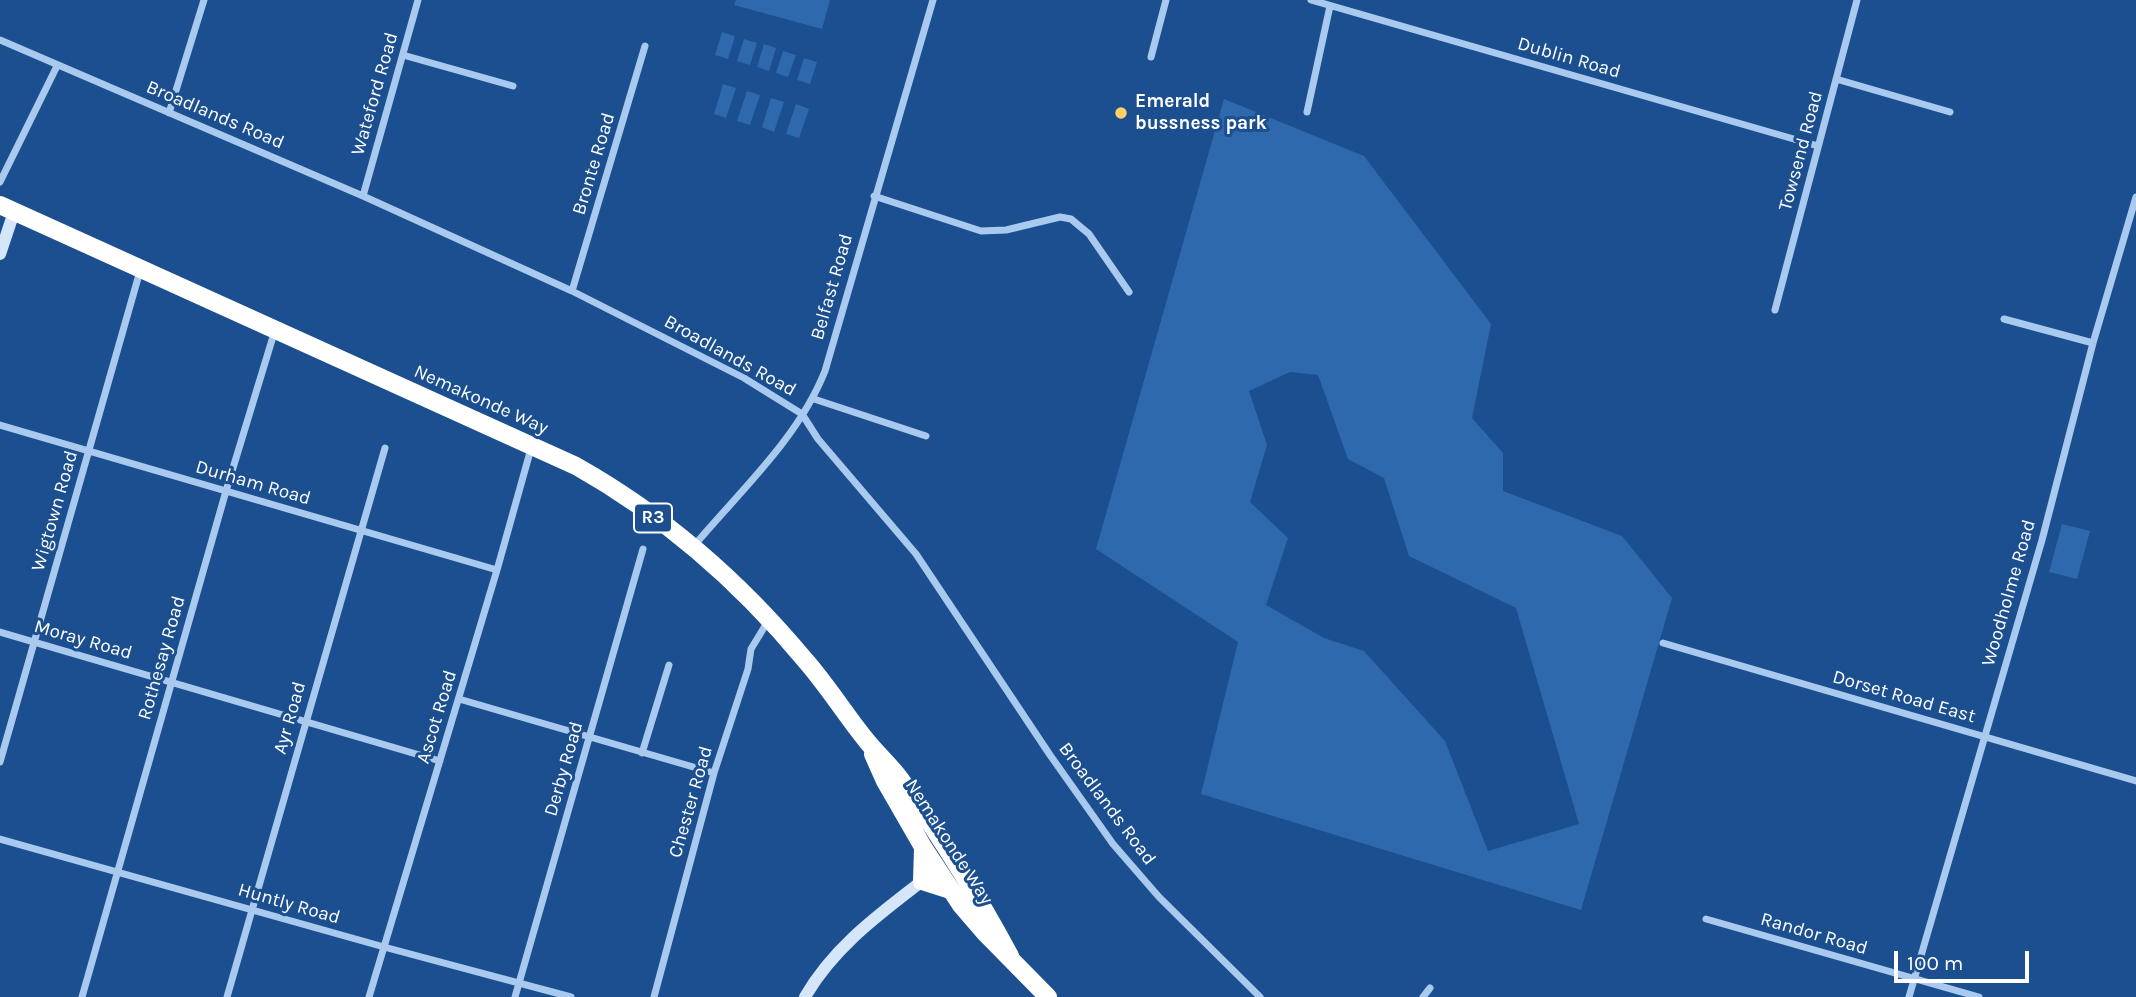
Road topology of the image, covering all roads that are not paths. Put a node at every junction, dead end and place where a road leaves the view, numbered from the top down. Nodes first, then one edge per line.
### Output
1 (204, 0) edge
2 (418, 0) edge
3 (933, 0) edge
4 (1166, 0) edge
5 (1311, 0) edge
6 (1857, 0) edge
7 (1331, 6) junction
8 (0, 40) edge
9 (645, 47) dead end
10 (403, 55) junction
11 (1151, 57) dead end
12 (57, 66) junction
13 (1836, 79) junction
14 (513, 86) dead end
15 (1307, 112) dead end
16 (1950, 112) dead end
17 (169, 113) junction
18 (1818, 146) junction
19 (0, 182) edge
20 (363, 197) junction
21 (874, 197) junction
22 (2136, 197) edge
23 (7, 209) edge
24 (0, 254) edge
25 (141, 269) junction
26 (572, 291) junction
27 (1129, 292) dead end
28 (1775, 310) dead end
29 (2004, 319) dead end
30 (275, 329) junction
31 (2093, 343) junction
32 (814, 399) junction
33 (802, 414) junction
34 (0, 425) edge
35 (926, 436) dead end
36 (532, 445) junction
37 (385, 448) dead end
38 (89, 452) junction
39 (226, 491) junction
40 (361, 530) junction
41 (693, 547) junction
42 (643, 549) dead end
43 (498, 570) junction
44 (769, 620) junction
45 (0, 632) edge
46 (35, 643) junction
47 (1663, 643) dead end
48 (669, 666) dead end
49 (171, 682) junction
50 (459, 699) junction
51 (305, 722) junction
52 (590, 737) junction
53 (1984, 737) junction
54 (867, 741) junction
55 (642, 753) junction
56 (440, 761) junction
57 (0, 762) edge
58 (714, 773) junction
59 (2136, 781) edge
60 (0, 838) edge
61 (923, 847) junction
62 (944, 864) junction
63 (118, 872) junction
64 (922, 880) junction
65 (950, 890) junction
66 (252, 910) junction
67 (1706, 919) dead end
68 (384, 947) junction
69 (1010, 956) junction
70 (1915, 977) junction
71 (519, 983) junction
72 (1430, 988) dead end
73 (82, 997) edge
74 (227, 997) edge
75 (369, 997) edge
76 (515, 997) edge
77 (571, 997) edge
78 (654, 997) edge
79 (805, 997) edge
80 (1048, 997) edge
81 (1261, 997) edge
82 (1423, 997) edge
83 (1909, 997) edge
84 (1979, 997) edge

1 - 17 street
2 - 10 street, Wateford Road
3 - 21 street, Belfast Road
4 - 11 street
5 - 7 street, Dublin Road
6 - 13 street, Towsend Road
7 - 15 street
7 - 18 street, Dublin Road
8 - 12 street, Broadlands Road
9 - 26 street, Bronte Road
10 - 14 street
10 - 20 street, Wateford Road
12 - 17 street, Broadlands Road
12 - 19 street
13 - 16 street
13 - 18 street, Towsend Road
17 - 20 street, Broadlands Road
18 - 28 street, Towsend Road
20 - 26 street, Broadlands Road
21 - 27 street
21 - 32 street, Belfast Road
22 - 31 street, Woodholme Road
23 - 24 main road
23 - 25 highway, Nemakonde Way / R3
25 - 30 highway, Nemakonde Way / R3
25 - 38 street, Wigtown Road
26 - 33 street, Broadlands Road
29 - 31 street
30 - 36 highway, Nemakonde Way / R3
30 - 39 street, Rothesay Road
31 - 53 street, Woodholme Road
32 - 33 street, Belfast Road
32 - 35 street
33 - 41 street, Belfast Road
33 - 81 street, Broadlands Road
34 - 38 street, Durham Road
36 - 41 highway, Nemakonde Way / R3
36 - 43 street, Ascot Road
37 - 40 street, Ayr Road
38 - 39 street, Durham Road
38 - 46 street, Wigtown Road
39 - 40 street, Durham Road
39 - 49 street, Rothesay Road
40 - 43 street, Durham Road
40 - 51 street, Ayr Road
41 - 44 highway, Nemakonde Way / R3
42 - 52 street, Derby Road
43 - 50 street, Ascot Road
44 - 54 highway, Nemakonde Way / R3
44 - 58 street, Chester Road
45 - 46 street, Moray Road
46 - 49 street, Moray Road
46 - 57 street, Wigtown Road
47 - 53 street, Dorset Road East
48 - 55 street
49 - 51 street, Moray Road
49 - 63 street, Rothesay Road
50 - 52 street
50 - 56 street, Ascot Road
51 - 56 street, Moray Road
51 - 66 street, Ayr Road
52 - 55 street
52 - 71 street, Derby Road
53 - 59 street, Dorset Road East
53 - 70 street, Woodholme Road
54 - 61 highway, Nemakonde Way / R3
54 - 62 highway, Nemakonde Way / R3
55 - 58 street
56 - 68 street, Ascot Road
58 - 78 street, Chester Road
60 - 63 street, Huntly Road
61 - 62 highway, Nemakonde Way / R3
61 - 64 highway
62 - 64 main road
62 - 65 highway, Nemakonde Way / R3
62 - 69 highway, Nemakonde Way / R3
63 - 66 street, Huntly Road
63 - 73 street, Rothesay Road
64 - 65 highway
64 - 79 main road
65 - 69 highway, Nemakonde Way / R3
66 - 68 street, Huntly Road
66 - 74 street, Ayr Road
67 - 70 street, Randor Road
68 - 71 street, Huntly Road
68 - 75 street, Ascot Road
69 - 80 highway, Nemakonde Way / R3
70 - 83 street, Woodholme Road
70 - 84 street, Randor Road
71 - 76 street, Derby Road
71 - 77 street, Huntly Road
72 - 82 street

